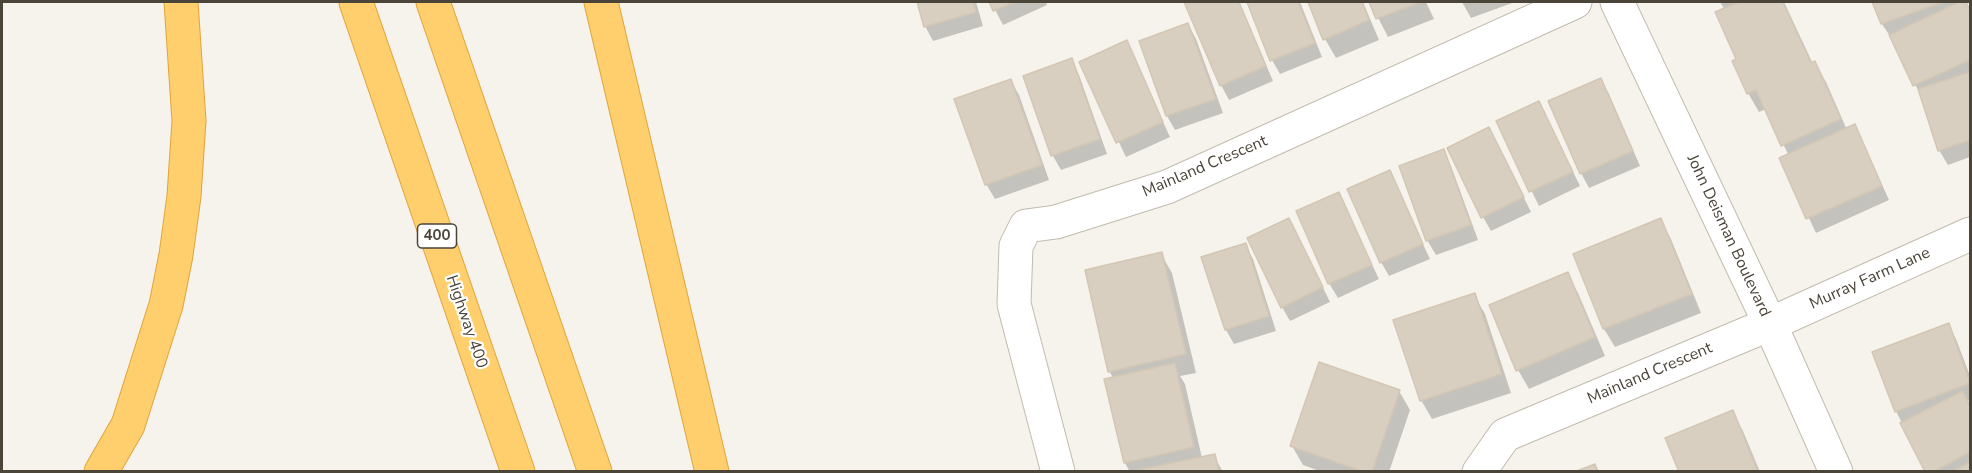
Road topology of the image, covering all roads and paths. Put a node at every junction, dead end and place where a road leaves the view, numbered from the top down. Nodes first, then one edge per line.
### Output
1 (181, 2) edge
2 (356, 2) edge
3 (433, 2) edge
4 (601, 2) edge
5 (1575, 2) edge
6 (1617, 2) edge
7 (1971, 234) edge
8 (1770, 324) junction
9 (101, 471) edge
10 (518, 471) edge
11 (595, 471) edge
12 (712, 471) edge
13 (1058, 471) edge
14 (1479, 471) edge
15 (1836, 471) edge

1 - 9 highway
2 - 10 highway, Highway 400 / 400
3 - 11 highway
4 - 12 highway
5 - 13 street, Mainland Crescent
6 - 8 street, John Deisman Boulevard
7 - 8 street, Murray Farm Lane
8 - 14 street, Mainland Crescent
8 - 15 street, John Deisman Boulevard

